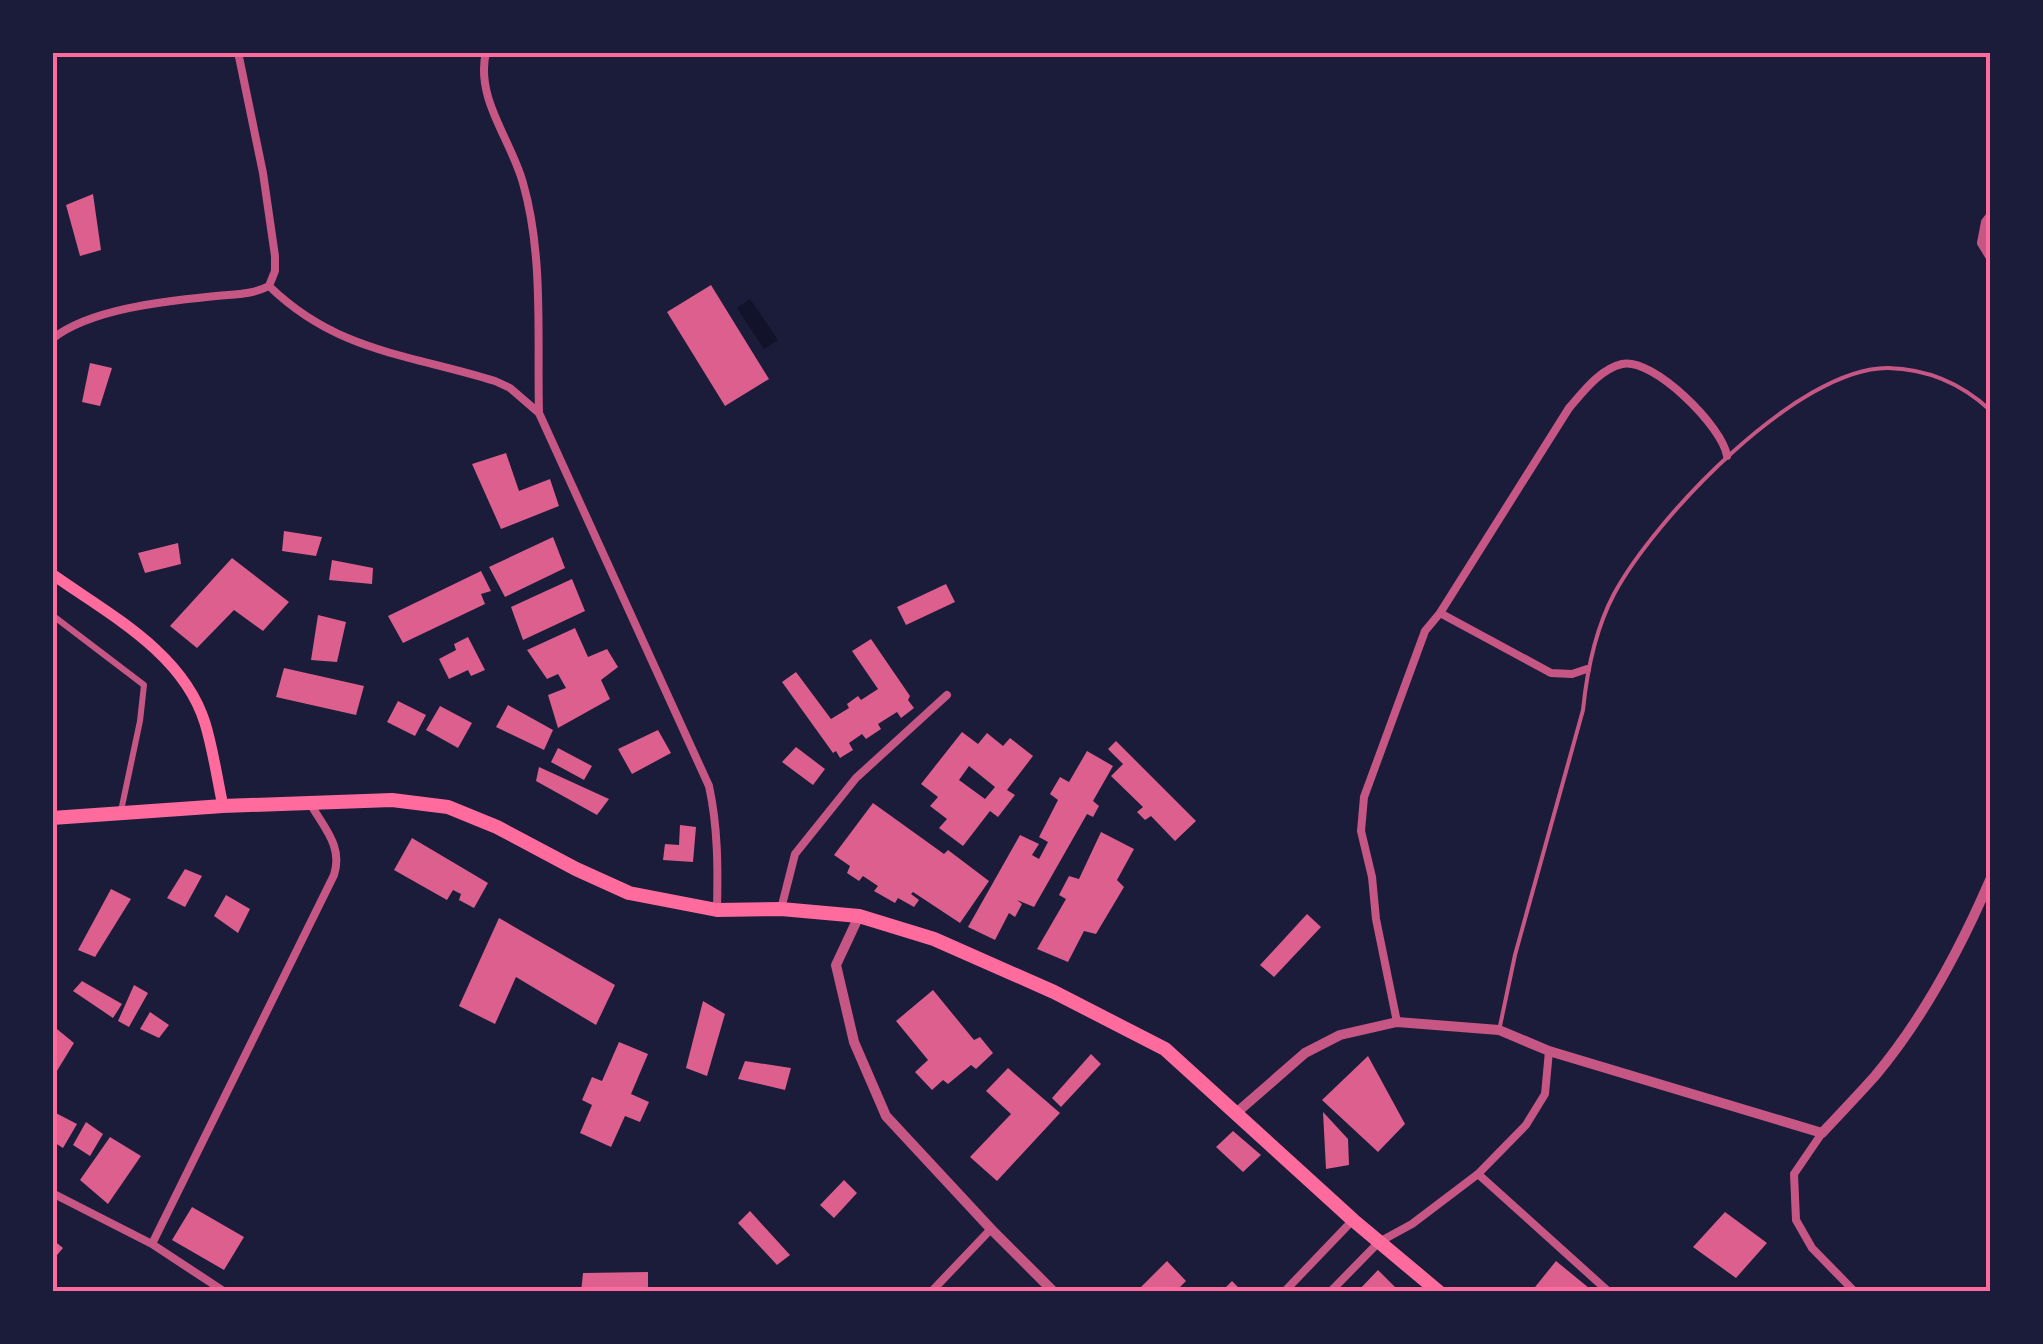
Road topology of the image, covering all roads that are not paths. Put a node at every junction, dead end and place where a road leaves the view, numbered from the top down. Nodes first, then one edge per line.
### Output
1 (238, 52) edge
2 (486, 52) edge
3 (1990, 217) edge
4 (1990, 256) edge
5 (268, 286) junction
6 (52, 339) edge
7 (1990, 410) edge
8 (539, 413) junction
9 (1727, 456) junction
10 (52, 574) edge
11 (1440, 613) junction
12 (52, 616) edge
13 (1586, 669) junction
14 (947, 695) dead end
15 (311, 804) junction
16 (223, 806) junction
17 (121, 812) junction
18 (52, 818) edge
19 (1990, 880) edge
20 (781, 908) junction
21 (718, 910) junction
22 (860, 916) junction
23 (1397, 1022) junction
24 (1499, 1030) junction
25 (1549, 1051) junction
26 (1235, 1114) junction
27 (1822, 1133) junction
28 (1478, 1174) junction
29 (52, 1194) edge
30 (1353, 1220) junction
31 (991, 1230) junction
32 (1379, 1242) junction
33 (152, 1244) junction
34 (225, 1292) edge
35 (932, 1292) edge
36 (1054, 1292) edge
37 (1284, 1292) edge
38 (1330, 1292) edge
39 (1439, 1292) edge
40 (1610, 1292) edge
41 (1855, 1292) edge

1 - 5 street
2 - 8 street
3 - 4 street
5 - 6 street
5 - 8 street
7 - 9 lane
8 - 21 street
9 - 11 street
9 - 13 lane
10 - 16 main road
11 - 13 street
11 - 23 street
12 - 17 street
13 - 24 lane
14 - 20 street
15 - 16 highway
15 - 21 highway
15 - 33 street
16 - 17 highway
17 - 18 highway
19 - 27 street
20 - 21 highway
20 - 22 highway
22 - 26 highway
22 - 31 street
23 - 24 street
23 - 26 street
24 - 25 street
25 - 27 street
25 - 28 street
26 - 30 highway
27 - 41 street
28 - 32 street
28 - 40 street
29 - 33 street
30 - 32 highway
30 - 37 street
31 - 35 street
31 - 36 street
32 - 38 street
32 - 39 highway
33 - 34 street

